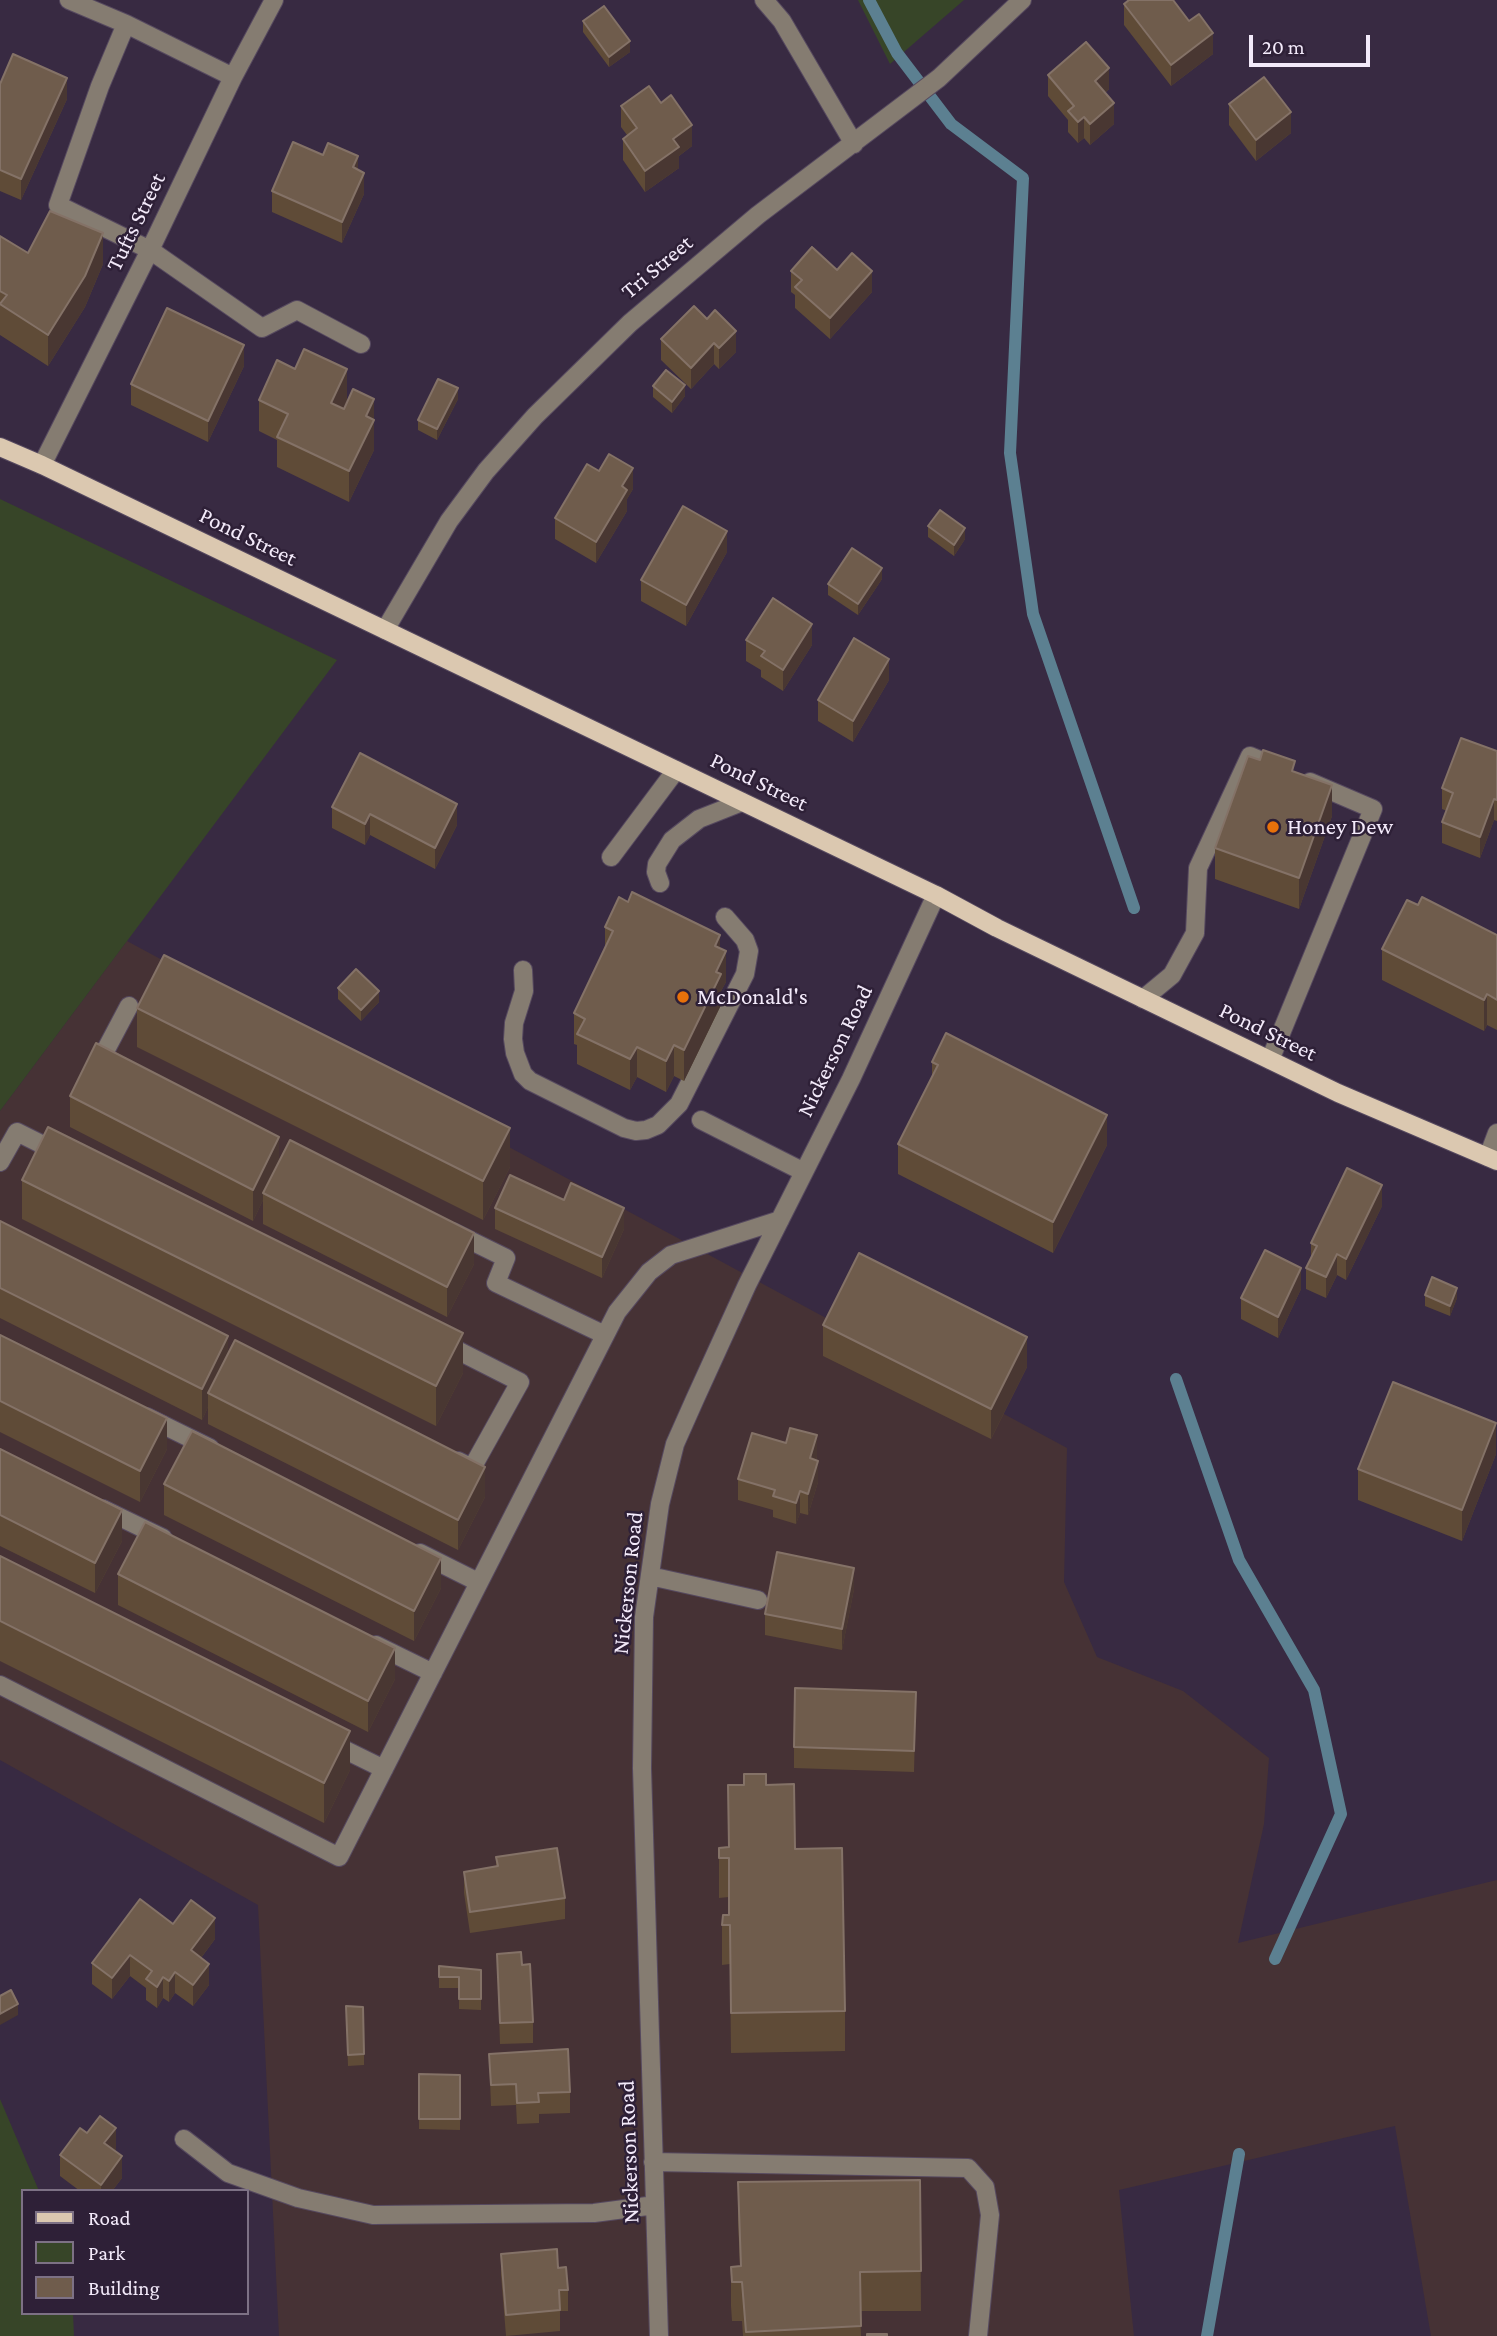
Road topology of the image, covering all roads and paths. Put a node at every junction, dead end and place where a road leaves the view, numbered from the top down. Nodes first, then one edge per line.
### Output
1 (69, 0) edge
2 (274, 0) edge
3 (764, 0) edge
4 (1022, 0) edge
5 (126, 24) junction
6 (233, 77) junction
7 (853, 144) junction
8 (150, 250) junction
9 (361, 344) dead end
10 (0, 447) edge
11 (42, 465) junction
12 (385, 630) junction
13 (676, 769) junction
14 (742, 802) junction
15 (611, 857) dead end
16 (660, 883) dead end
17 (936, 895) junction
18 (725, 917) dead end
19 (523, 970) dead end
20 (1143, 999) junction
21 (129, 1006) dead end
22 (1270, 1060) junction
23 (127, 1069) edge
24 (701, 1121) dead end
25 (1497, 1133) edge
26 (1494, 1157) edge
27 (0, 1162) edge
28 (78, 1163) edge
29 (804, 1172) junction
30 (780, 1220) junction
31 (432, 1222) edge
32 (422, 1333) edge
33 (605, 1335) junction
34 (135, 1411) edge
35 (221, 1454) edge
36 (447, 1456) edge
37 (86, 1500) edge
38 (173, 1543) edge
39 (405, 1545) edge
40 (650, 1576) junction
41 (478, 1582) junction
42 (758, 1600) dead end
43 (358, 1636) edge
44 (433, 1673) junction
45 (0, 1685) edge
46 (310, 1733) edge
47 (384, 1769) junction
48 (184, 2139) dead end
49 (653, 2162) junction
50 (655, 2205) junction
51 (659, 2336) edge
52 (978, 2336) edge

1 - 5 street
2 - 6 street, Tufts Street
3 - 7 street
4 - 7 street, Tri Street
5 - 6 street
5 - 8 street
6 - 8 street, Tufts Street
7 - 12 street, Tri Street
8 - 9 street
8 - 11 street, Tufts Street
10 - 11 main road, Pond Street
11 - 12 main road, Pond Street
12 - 13 main road, Pond Street
13 - 14 main road, Pond Street
13 - 15 street
14 - 16 street
14 - 17 main road, Pond Street
17 - 20 main road, Pond Street
17 - 29 street, Nickerson Road
18 - 19 street
20 - 22 main road, Pond Street
20 - 22 street
21 - 23 street
22 - 26 main road, Pond Street
24 - 29 street
25 - 26 street
27 - 28 street
29 - 30 street, Nickerson Road
30 - 33 street
30 - 40 street, Nickerson Road
31 - 33 street
32 - 36 street
33 - 41 street
34 - 35 street
37 - 38 street
39 - 41 street
40 - 42 street
40 - 49 street, Nickerson Road
41 - 44 street
43 - 44 street
44 - 47 street
45 - 47 street
46 - 47 street
48 - 50 street
49 - 50 street, Nickerson Road
49 - 52 street
50 - 51 street, Nickerson Road

